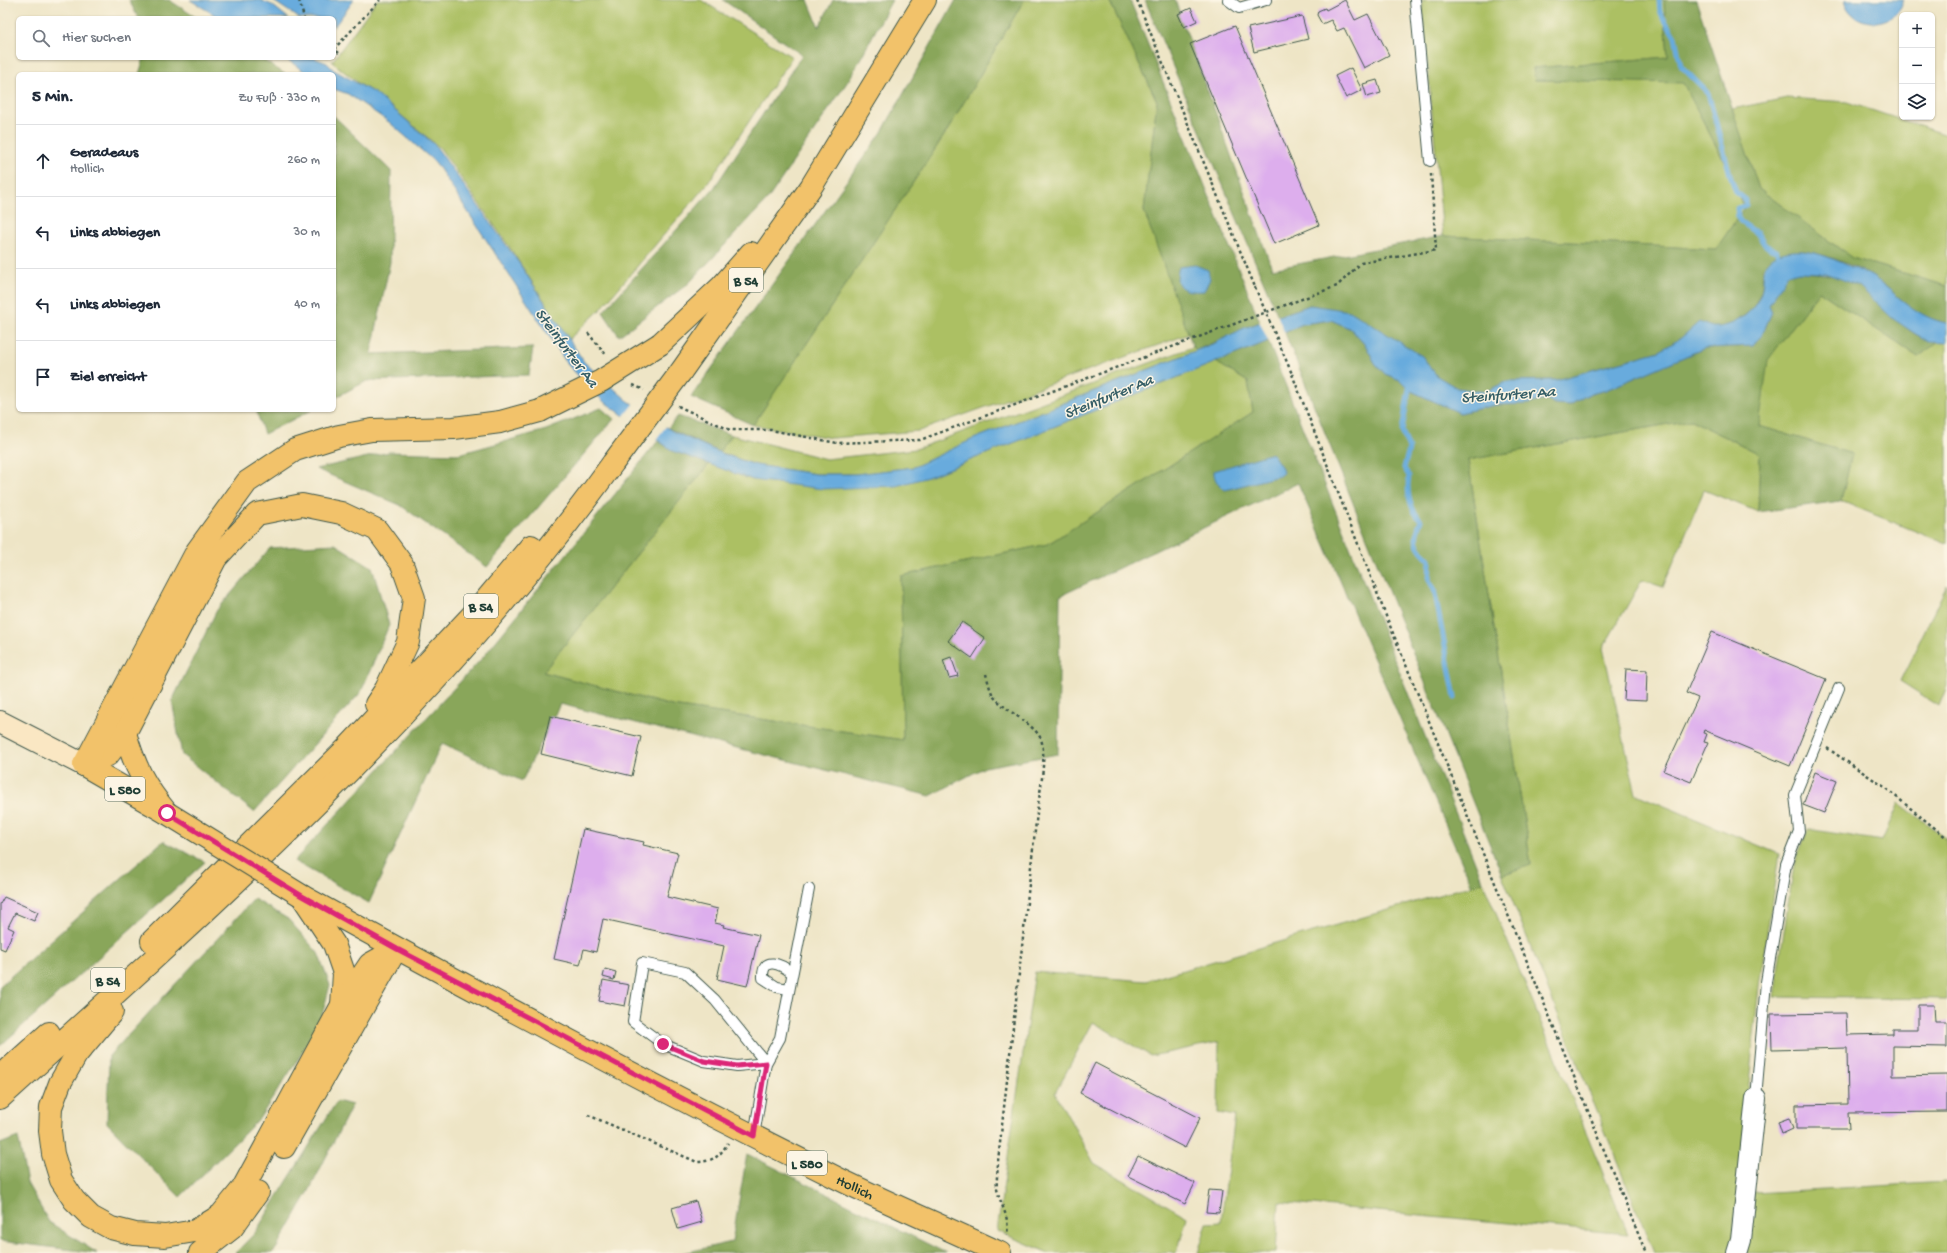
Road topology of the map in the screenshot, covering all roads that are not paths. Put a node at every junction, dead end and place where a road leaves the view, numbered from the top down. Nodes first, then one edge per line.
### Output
1 (924, 0) edge
2 (1228, 0) edge
3 (1266, 0) edge
4 (1415, 0) edge
5 (1430, 161) road end
6 (811, 187) junction
7 (613, 463) junction
8 (1839, 688) dead end
9 (0, 722) edge
10 (125, 733) junction
11 (347, 748) junction
12 (84, 765) junction
13 (167, 813) junction
14 (809, 889) dead end
15 (302, 896) junction
16 (166, 949) junction
17 (397, 949) junction
18 (792, 973) junction
19 (789, 989) junction
20 (342, 1007) junction
21 (766, 1063) junction
22 (0, 1077) edge
23 (0, 1098) edge
24 (1756, 1098) joint
25 (746, 1131) junction
26 (1004, 1246) edge
27 (200, 1253) edge
28 (1737, 1253) edge

1 - 6 main road, B 54
2 - 3 lane
4 - 5 lane
6 - 7 main road, B 54, bridge
6 - 12 main road, bridge
7 - 11 main road, B 54
7 - 16 main road, B 54
8 - 24 lane
9 - 12 main road, L 580
10 - 11 main road
10 - 12 main road
10 - 13 main road
11 - 22 main road, B 54
12 - 13 main road, Hollich / L 580
13 - 15 main road, Hollich / L 580, bridge
14 - 18 lane
15 - 17 main road, Hollich / L 580
15 - 20 main road
16 - 20 main road
16 - 23 main road, B 54
17 - 20 main road
17 - 25 main road, Hollich / L 580
17 - 27 main road
18 - 19 lane
18 - 19 lane
19 - 21 lane
21 - 21 lane
21 - 25 lane
24 - 28 street
25 - 26 main road, Hollich / L 580

